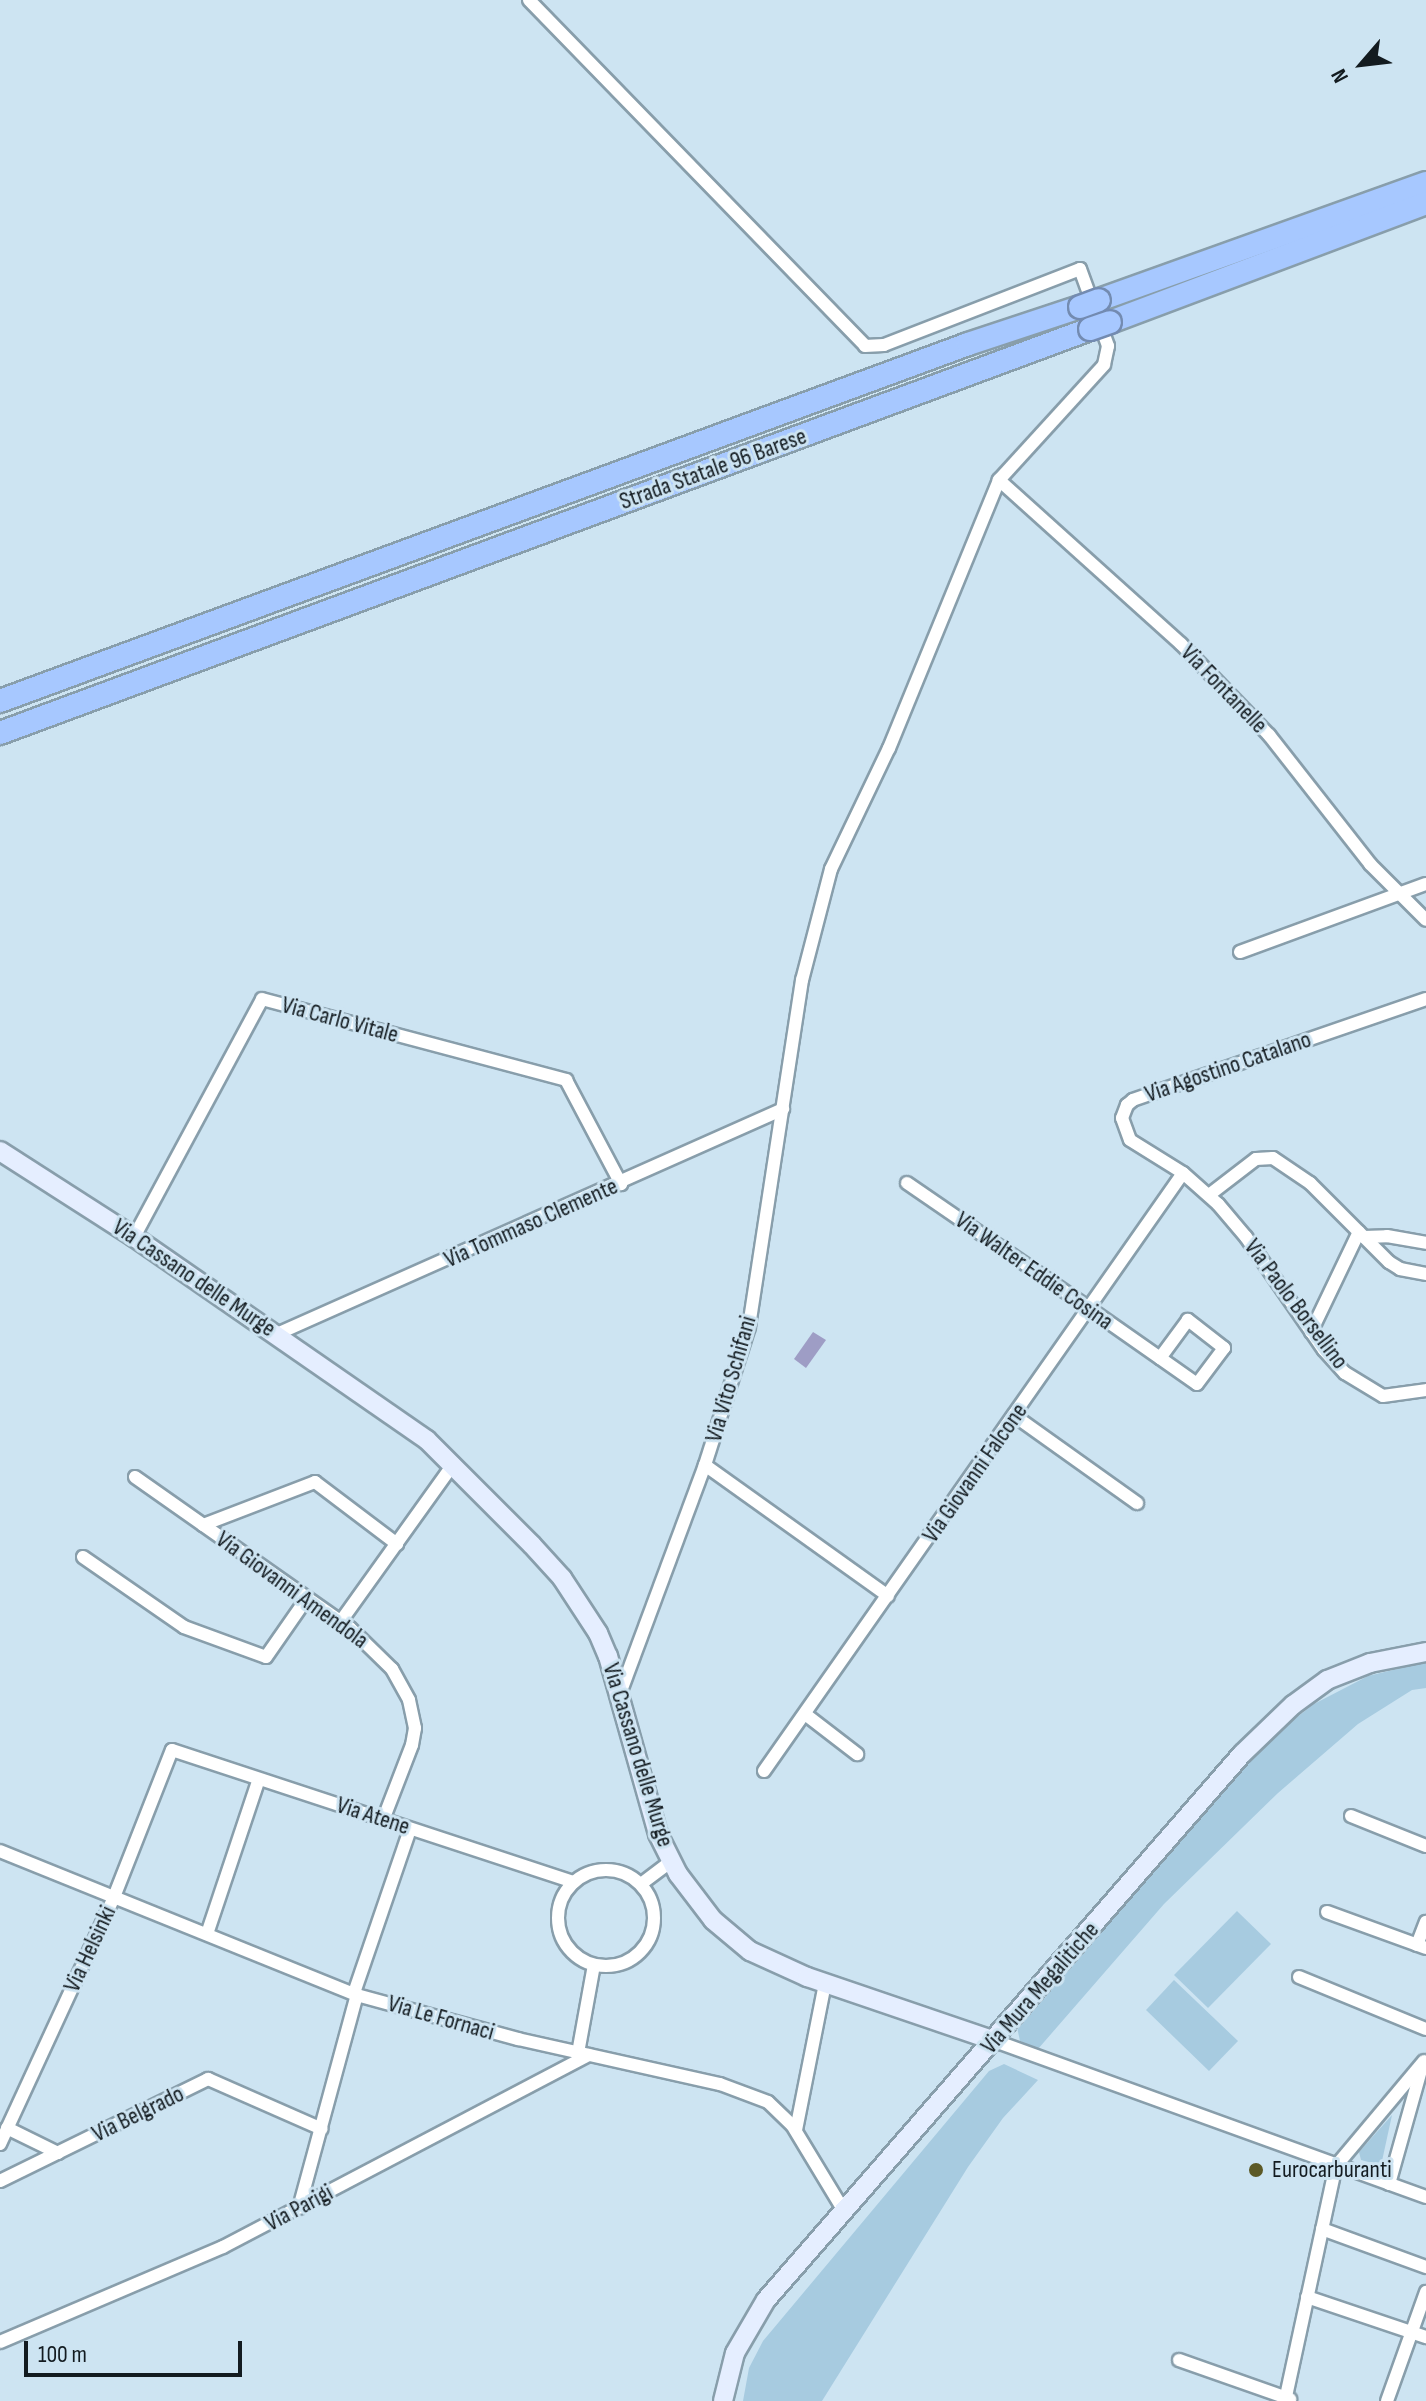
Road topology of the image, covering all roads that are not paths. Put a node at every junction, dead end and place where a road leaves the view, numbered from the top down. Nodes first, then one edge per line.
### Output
1 (529, 0) edge
2 (1426, 171) edge
3 (1426, 183) edge
4 (1381, 200) junction
5 (1424, 205) edge
6 (999, 480) junction
7 (0, 701) edge
8 (0, 733) edge
9 (1426, 884) edge
10 (1401, 894) junction
11 (1426, 920) edge
12 (1240, 952) dead end
13 (1426, 999) edge
14 (783, 1109) junction
15 (0, 1151) edge
16 (1183, 1173) junction
17 (907, 1183) dead end
18 (621, 1184) junction
19 (1209, 1195) junction
20 (1361, 1235) junction
21 (134, 1237) junction
22 (1426, 1243) edge
23 (1426, 1274) edge
24 (1090, 1309) junction
25 (1311, 1332) junction
26 (277, 1334) junction
27 (1160, 1358) junction
28 (1426, 1390) edge
29 (1015, 1416) junction
30 (454, 1463) junction
31 (705, 1465) junction
32 (135, 1477) dead end
33 (1137, 1503) dead end
34 (203, 1525) junction
35 (397, 1544) junction
36 (83, 1557) dead end
37 (888, 1596) junction
38 (307, 1598) junction
39 (341, 1621) junction
40 (1426, 1652) edge
41 (619, 1696) junction
42 (805, 1714) junction
43 (172, 1750) joint
44 (857, 1754) dead end
45 (764, 1771) dead end
46 (259, 1779) junction
47 (1351, 1816) dead end
48 (383, 1820) junction
49 (410, 1829) junction
50 (1426, 1846) edge
51 (0, 1851) edge
52 (671, 1861) junction
53 (574, 1882) junction
54 (641, 1884) junction
55 (114, 1897) junction
56 (1327, 1912) dead end
57 (1426, 1922) edge
58 (207, 1934) junction
59 (1422, 1946) edge
60 (594, 1965) junction
61 (1299, 1977) dead end
62 (825, 1983) junction
63 (356, 1994) junction
64 (1426, 2029) edge
65 (995, 2041) junction
66 (583, 2054) junction
67 (1425, 2058) edge
68 (1412, 2096) junction
69 (1426, 2101) edge
70 (7, 2128) junction
71 (322, 2129) junction
72 (796, 2130) junction
73 (0, 2144) edge
74 (58, 2153) junction
75 (1336, 2166) junction
76 (0, 2181) edge
77 (1389, 2184) junction
78 (1426, 2197) edge
79 (299, 2208) junction
80 (844, 2211) junction
81 (1322, 2229) junction
82 (1426, 2267) edge
83 (1426, 2292) edge
84 (1307, 2297) junction
85 (1411, 2332) junction
86 (1426, 2337) edge
87 (0, 2342) edge
88 (1179, 2360) dead end
89 (1288, 2399) edge
90 (1392, 2400) edge
91 (723, 2401) edge

1 - 6 street, Via Vito Schifani
2 - 4 highway
3 - 4 highway, Strada Statale 96 Barese
4 - 7 highway, Strada Statale 96 Barese
5 - 8 highway, Strada Statale 96 Barese
6 - 10 street, Via Fontanelle
6 - 14 street, Via Vito Schifani
9 - 10 street
10 - 11 street, Via Fontanelle
10 - 12 street
13 - 16 street, Via Agostino Catalano
14 - 18 street, Via Tommaso Clemente
14 - 31 street, Via Vito Schifani
15 - 21 street, Via Cassano delle Murge
16 - 19 street, Via Paolo Borsellino
16 - 24 street, Via Giovanni Falcone
17 - 24 street, Via Walter Eddie Cosina
18 - 21 street, Via Carlo Vitale
18 - 26 street, Via Tommaso Clemente
19 - 20 street
19 - 25 street, Via Paolo Borsellino
20 - 22 street
20 - 23 street
20 - 25 street
21 - 26 street, Via Cassano delle Murge
24 - 27 street, Via Walter Eddie Cosina
24 - 29 street, Via Giovanni Falcone
25 - 28 street, Via Paolo Borsellino
26 - 30 street, Via Cassano delle Murge
27 - 27 street, Via Walter Eddie Cosina
29 - 33 street
29 - 37 street, Via Giovanni Falcone
30 - 35 street
30 - 41 street, Via Cassano delle Murge
31 - 37 street
31 - 41 street, Via Vito Schifani
32 - 34 street, Via Giovanni Amendola
34 - 35 street
34 - 38 street, Via Giovanni Amendola
35 - 39 street
36 - 38 street
37 - 42 street, Via Giovanni Falcone
38 - 39 street, Via Giovanni Amendola
39 - 48 street, Via Giovanni Amendola
40 - 65 street, Via Mura Megalitiche
41 - 52 street, Via Cassano delle Murge
42 - 44 street
42 - 45 street, Via Giovanni Falcone
43 - 46 street, Via Atene
43 - 55 street, Via Helsinki
46 - 48 street, Via Atene
46 - 58 street
47 - 50 street
48 - 49 street, Via Atene
49 - 53 street, Via Atene
49 - 63 street
51 - 55 street, Via Le Fornaci
52 - 54 street
52 - 62 street, Via Cassano delle Murge
53 - 54 street
53 - 60 street
54 - 60 street
55 - 58 street, Via Le Fornaci
55 - 70 street, Via Helsinki
56 - 59 street
57 - 59 street
58 - 63 street, Via Le Fornaci
60 - 66 street
61 - 64 street
62 - 65 street, Via Cassano delle Murge
62 - 72 street
63 - 66 street, Via Le Fornaci
63 - 71 street
65 - 75 street, Via Cassano delle Murge
65 - 80 street, Via Mura Megalitiche
66 - 72 street, Via Le Fornaci
66 - 79 street, Via Parigi
67 - 68 street
67 - 75 street
68 - 69 street
68 - 77 street
70 - 73 street, Via Helsinki
70 - 74 street
71 - 74 street, Via Belgrado
71 - 79 street
72 - 80 street, Via Le Fornaci
74 - 76 street, Via Belgrado
75 - 77 street, Via Cassano delle Murge
75 - 81 street
77 - 78 street, Via Cassano delle Murge
79 - 87 street, Via Parigi
80 - 91 street, Via Mura Megalitiche
81 - 82 street
81 - 84 street
83 - 85 street
84 - 85 street
84 - 89 street
85 - 86 street
85 - 90 street
88 - 89 street

